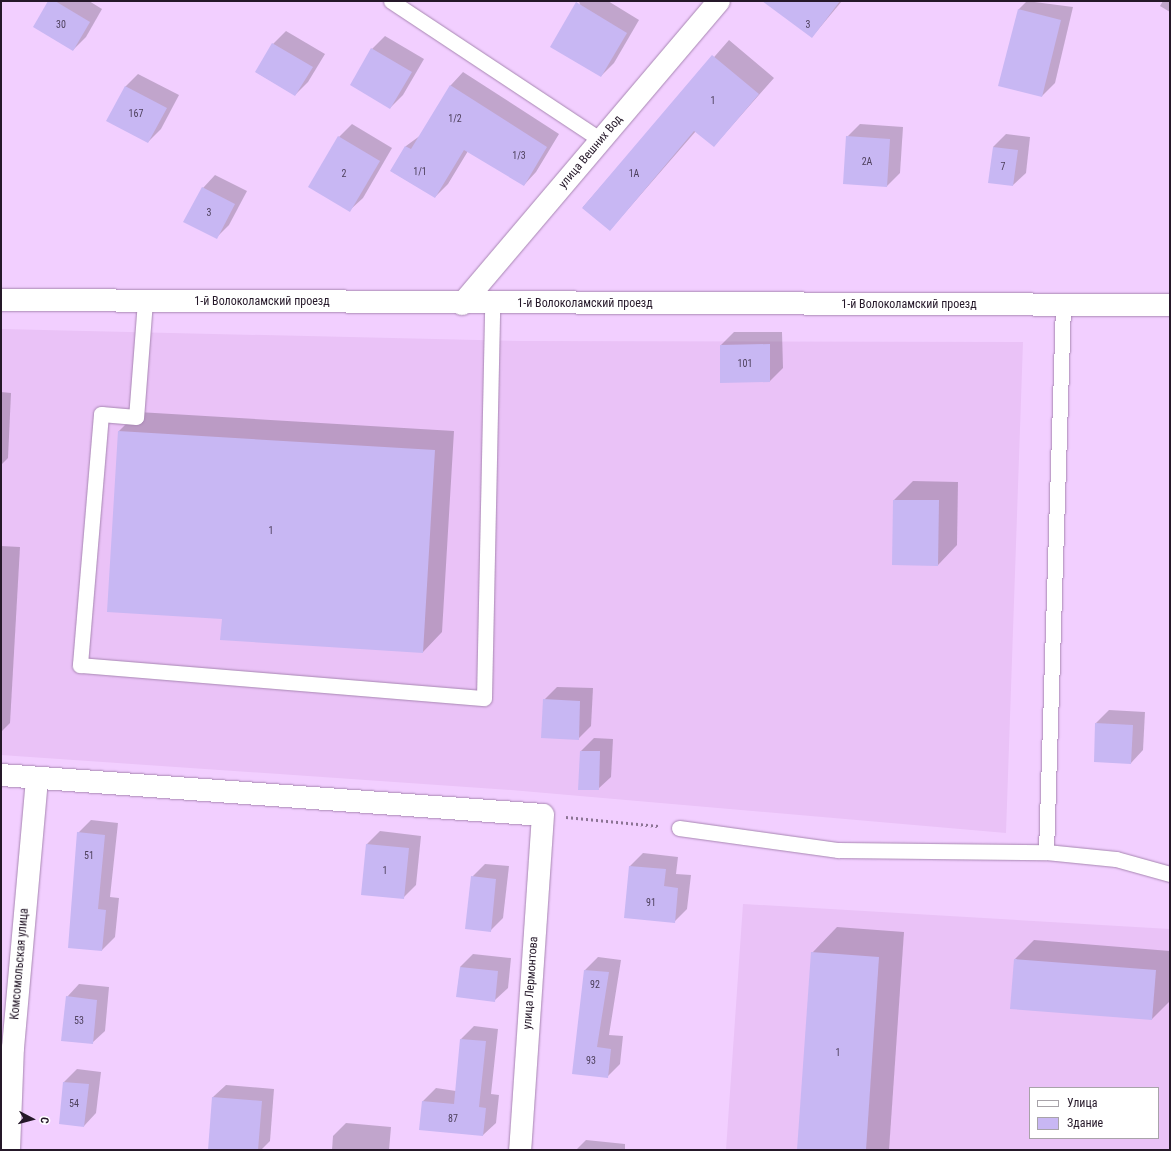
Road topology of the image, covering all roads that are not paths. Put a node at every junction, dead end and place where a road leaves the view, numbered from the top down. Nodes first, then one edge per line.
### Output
1 (391, 1) edge
2 (720, 1) edge
3 (601, 140) junction
4 (1, 300) edge
5 (145, 301) junction
6 (462, 304) junction
7 (492, 304) junction
8 (1063, 305) junction
9 (1170, 305) edge
10 (1, 775) edge
11 (37, 778) junction
12 (679, 828) road end
13 (1046, 852) junction
14 (1170, 874) edge
15 (9, 1150) edge
16 (520, 1150) edge

1 - 3 lane
2 - 3 street, улица Вешних Вод
3 - 6 street, улица Вешних Вод
4 - 5 street, 1-й Волоколамский проезд
5 - 6 street, 1-й Волоколамский проезд
5 - 7 lane
6 - 7 street, 1-й Волоколамский проезд
7 - 8 street, 1-й Волоколамский проезд
8 - 9 street, 1-й Волоколамский проезд
8 - 13 lane
10 - 11 street
11 - 15 street, Комсомольская улица
11 - 16 street, улица Лермонтова
12 - 13 lane
13 - 14 lane

